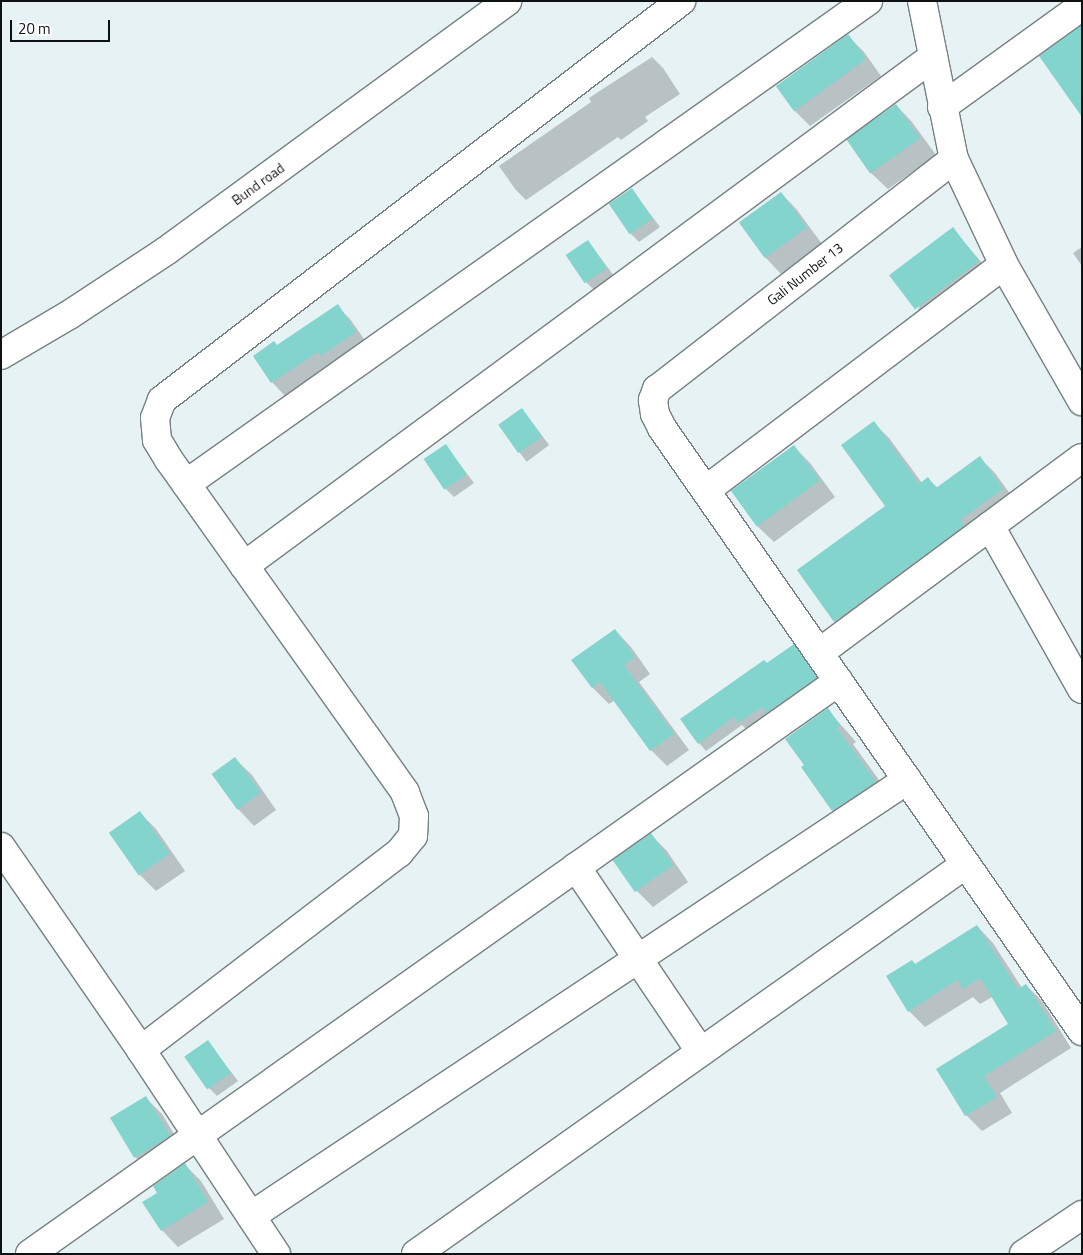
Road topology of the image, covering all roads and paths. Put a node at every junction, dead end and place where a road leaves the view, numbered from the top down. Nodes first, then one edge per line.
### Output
1 (507, 1) edge
2 (680, 1) edge
3 (868, 1) edge
4 (922, 1) edge
5 (1082, 6) edge
6 (933, 57) junction
7 (942, 107) junction
8 (954, 159) junction
9 (1004, 265) junction
10 (1, 355) edge
11 (1082, 401) edge
12 (1082, 458) edge
13 (186, 484) junction
14 (706, 490) junction
15 (990, 526) junction
16 (244, 566) junction
17 (819, 653) junction
18 (839, 681) junction
19 (1082, 689) edge
20 (907, 780) junction
21 (1, 847) edge
22 (966, 864) junction
23 (576, 867) junction
24 (638, 959) junction
25 (1082, 1031) edge
26 (141, 1050) junction
27 (701, 1052) junction
28 (197, 1135) junction
29 (251, 1216) junction
30 (1082, 1216) edge
31 (267, 1250) edge
32 (30, 1254) edge
33 (416, 1254) edge
34 (1024, 1254) edge

1 - 10 street, Bund road
2 - 13 street
3 - 13 street
4 - 6 street
5 - 7 street
6 - 7 street
6 - 16 street
7 - 8 street
8 - 9 street
8 - 14 street, Gali Number 13
9 - 11 street
9 - 14 street
12 - 15 street
13 - 16 street
14 - 17 street
15 - 17 street
15 - 19 street
16 - 26 street
17 - 18 street
18 - 20 street
18 - 23 street
20 - 22 street
20 - 24 street
21 - 26 street
22 - 25 street
22 - 27 street
23 - 24 street
23 - 28 street
24 - 27 street
24 - 29 street
26 - 28 street
27 - 33 street
28 - 29 street
28 - 32 street
29 - 31 street
30 - 34 street

